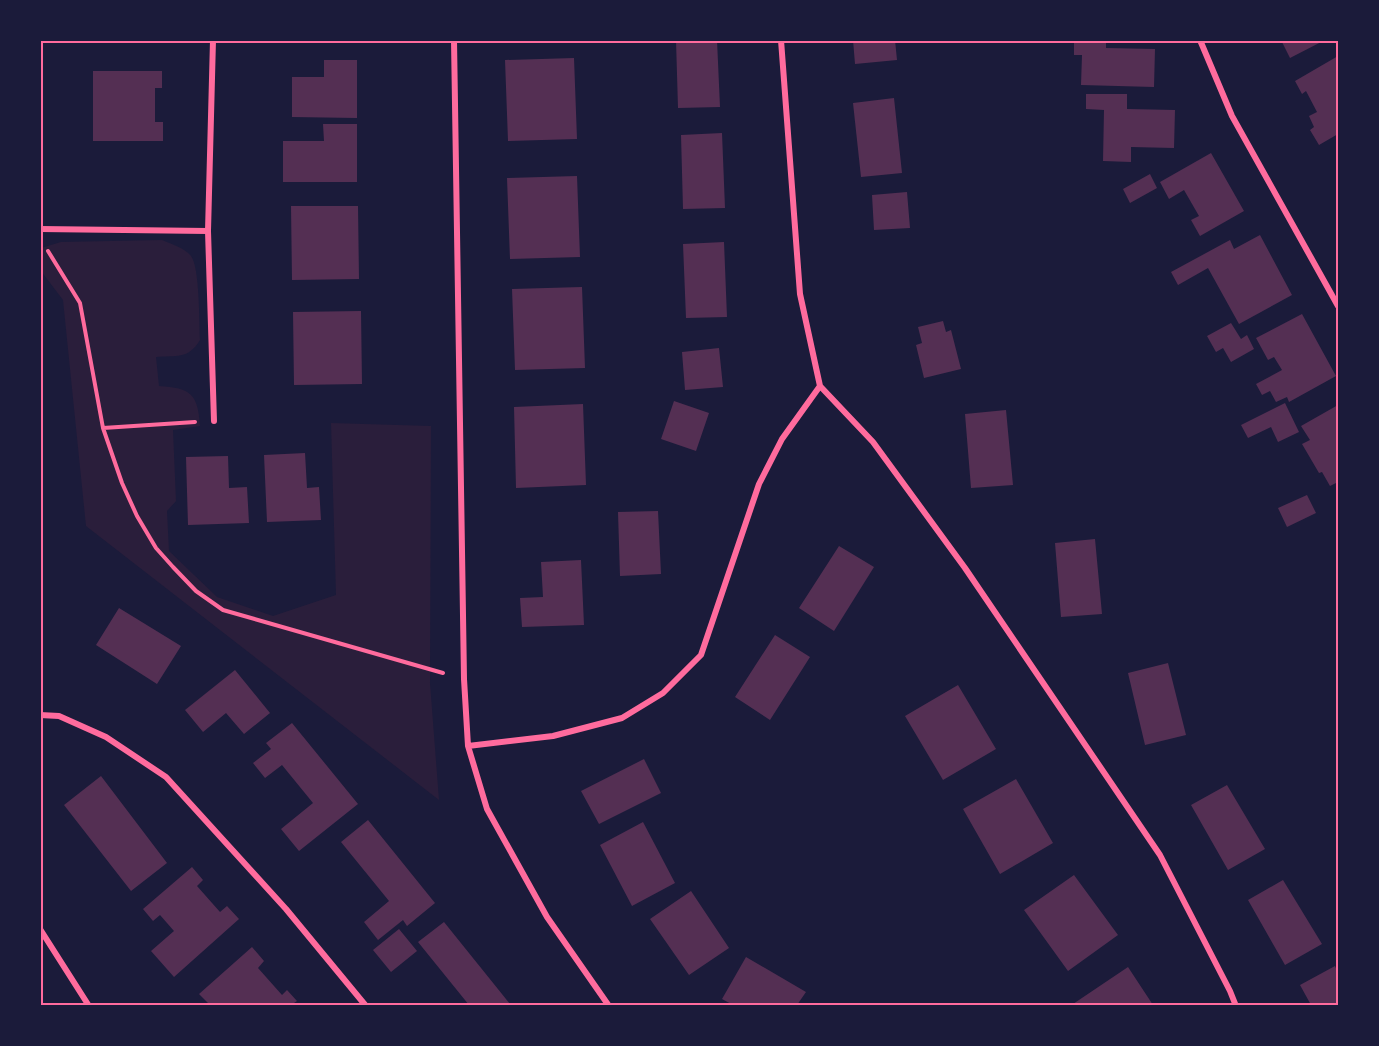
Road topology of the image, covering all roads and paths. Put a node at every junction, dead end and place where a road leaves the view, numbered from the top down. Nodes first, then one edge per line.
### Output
1 (213, 40) edge
2 (454, 40) edge
3 (781, 40) edge
4 (1200, 40) edge
5 (43, 229) edge
6 (208, 231) junction
7 (1338, 306) edge
8 (820, 386) junction
9 (214, 421) joint
10 (103, 428) junction
11 (464, 678) junction
12 (40, 715) edge
13 (468, 746) junction
14 (40, 929) edge
15 (89, 1005) edge
16 (366, 1005) edge
17 (609, 1005) edge
18 (1236, 1005) edge

1 - 6 street
2 - 11 street
3 - 8 street
4 - 7 street
5 - 6 street
5 - 10 path
6 - 9 street
8 - 13 street
8 - 18 street
9 - 10 path
10 - 11 path
11 - 13 street
12 - 16 street
13 - 17 street
14 - 15 street

